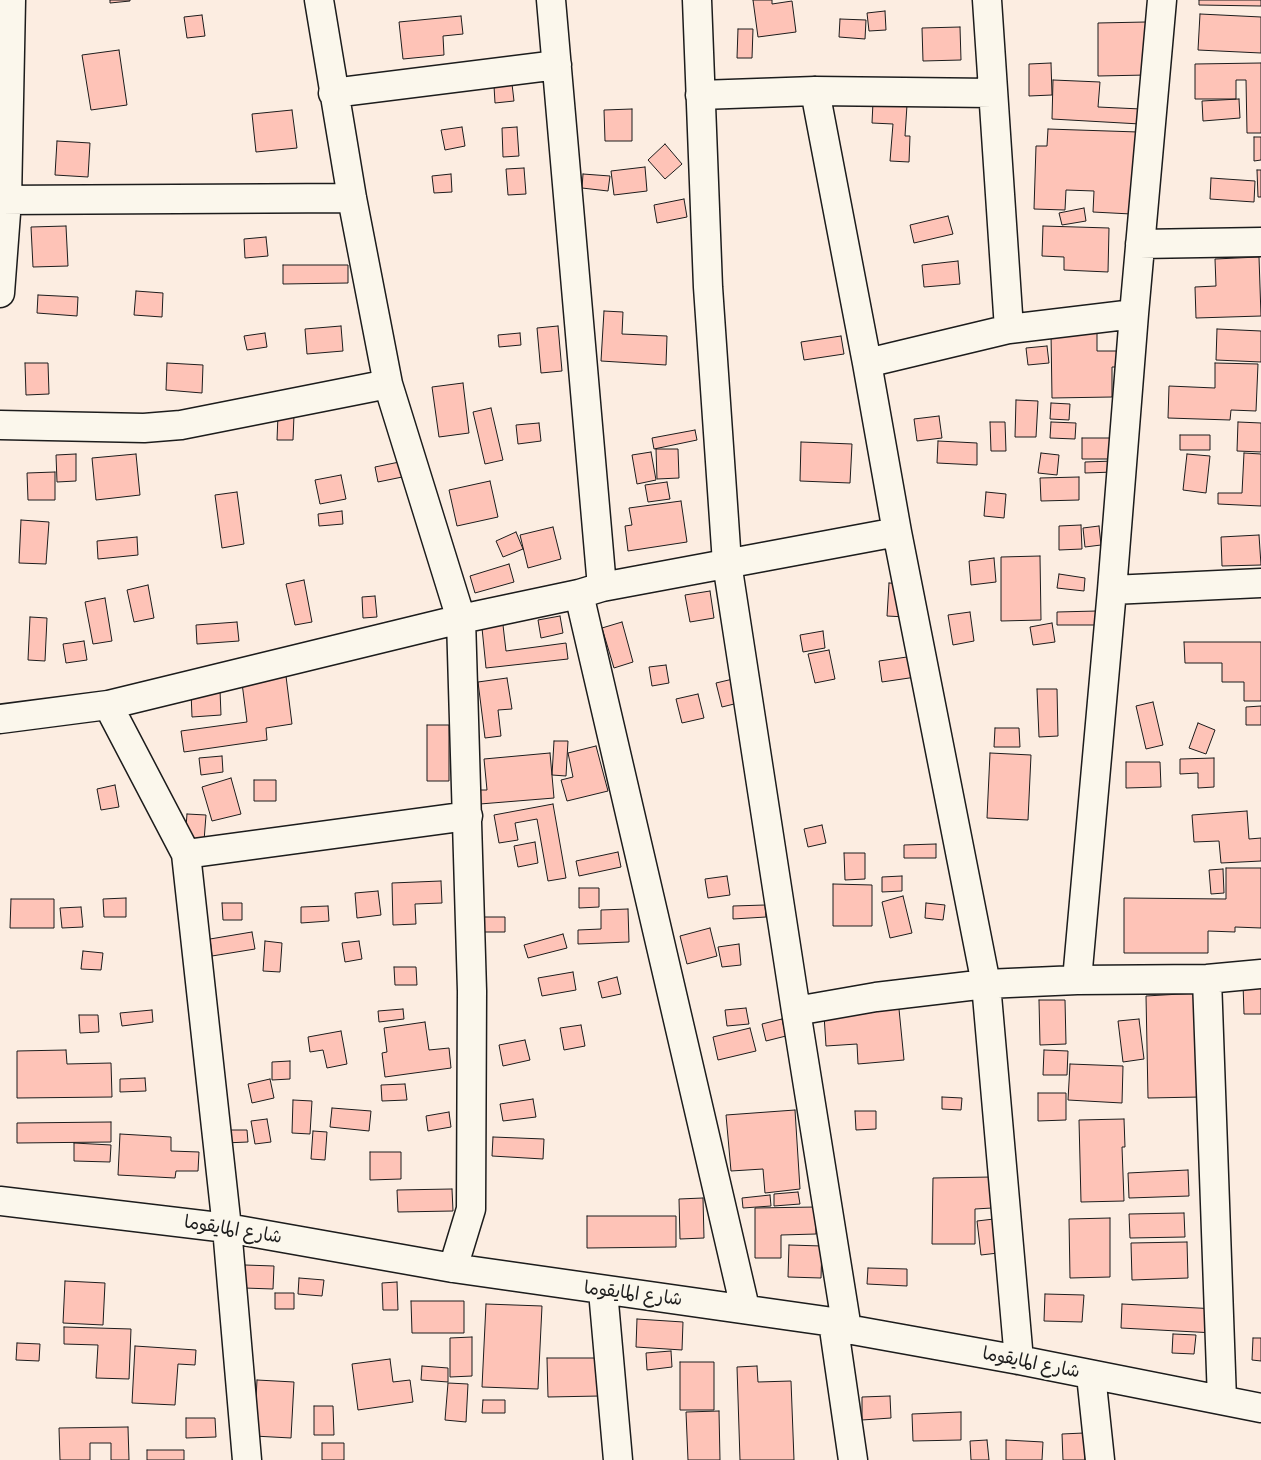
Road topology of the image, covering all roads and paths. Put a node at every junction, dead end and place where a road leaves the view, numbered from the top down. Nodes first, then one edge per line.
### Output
1 (11, 0) edge
2 (319, 0) edge
3 (552, 0) edge
4 (697, 0) edge
5 (987, 0) edge
6 (1162, 0) edge
7 (557, 65) junction
8 (815, 91) junction
9 (333, 93) junction
10 (992, 93) junction
11 (700, 95) junction
12 (352, 198) junction
13 (4, 200) edge
14 (1261, 242) edge
15 (1140, 244) junction
16 (0, 293) edge
17 (1134, 314) junction
18 (1009, 329) junction
19 (867, 363) junction
20 (388, 384) junction
21 (0, 425) edge
22 (896, 532) junction
23 (727, 563) junction
24 (1261, 583) edge
25 (1112, 590) junction
26 (590, 591) junction
27 (462, 619) junction
28 (108, 705) junction
29 (0, 719) edge
30 (468, 816) junction
31 (186, 854) junction
32 (1261, 974) edge
33 (1077, 980) junction
34 (1207, 980) junction
35 (986, 984) junction
36 (796, 1011) junction
37 (0, 1201) edge
38 (227, 1228) junction
39 (453, 1268) junction
40 (603, 1290) junction
41 (745, 1308) junction
42 (840, 1325) junction
43 (1018, 1360) junction
44 (1091, 1374) junction
45 (1222, 1400) junction
46 (1261, 1408) edge
47 (247, 1460) edge
48 (618, 1460) edge
49 (853, 1460) edge
50 (1100, 1460) edge

1 - 13 street
2 - 9 street
3 - 7 street
4 - 11 street
5 - 10 street
6 - 15 street
7 - 9 street
7 - 26 street
8 - 10 street
8 - 11 street
8 - 19 street
9 - 12 street
10 - 18 street
11 - 23 street
12 - 13 street
12 - 20 street
13 - 16 street
14 - 15 street
15 - 17 street
17 - 18 street
17 - 25 street
18 - 19 street
19 - 22 street
20 - 21 street
20 - 27 street
22 - 23 street
22 - 35 street
23 - 26 street
23 - 36 street
24 - 25 street
25 - 33 street
26 - 27 street
26 - 41 street
27 - 28 street
27 - 30 street
28 - 29 street
28 - 31 street
30 - 31 street
30 - 39 street
31 - 38 street
32 - 34 street
33 - 34 street
33 - 35 street
34 - 45 street
35 - 36 street
35 - 43 street
36 - 42 street
37 - 38 street, شارع المايقوما
38 - 39 street, شارع المايقوما
38 - 47 street
39 - 40 street, شارع المايقوما
40 - 41 street, شارع المايقوما
40 - 48 street
41 - 42 street, شارع المايقوما
42 - 43 street, شارع المايقوما
42 - 49 street
43 - 44 street, شارع المايقوما
44 - 45 street, شارع المايقوما
44 - 50 street
45 - 46 street, شارع المايقوما

